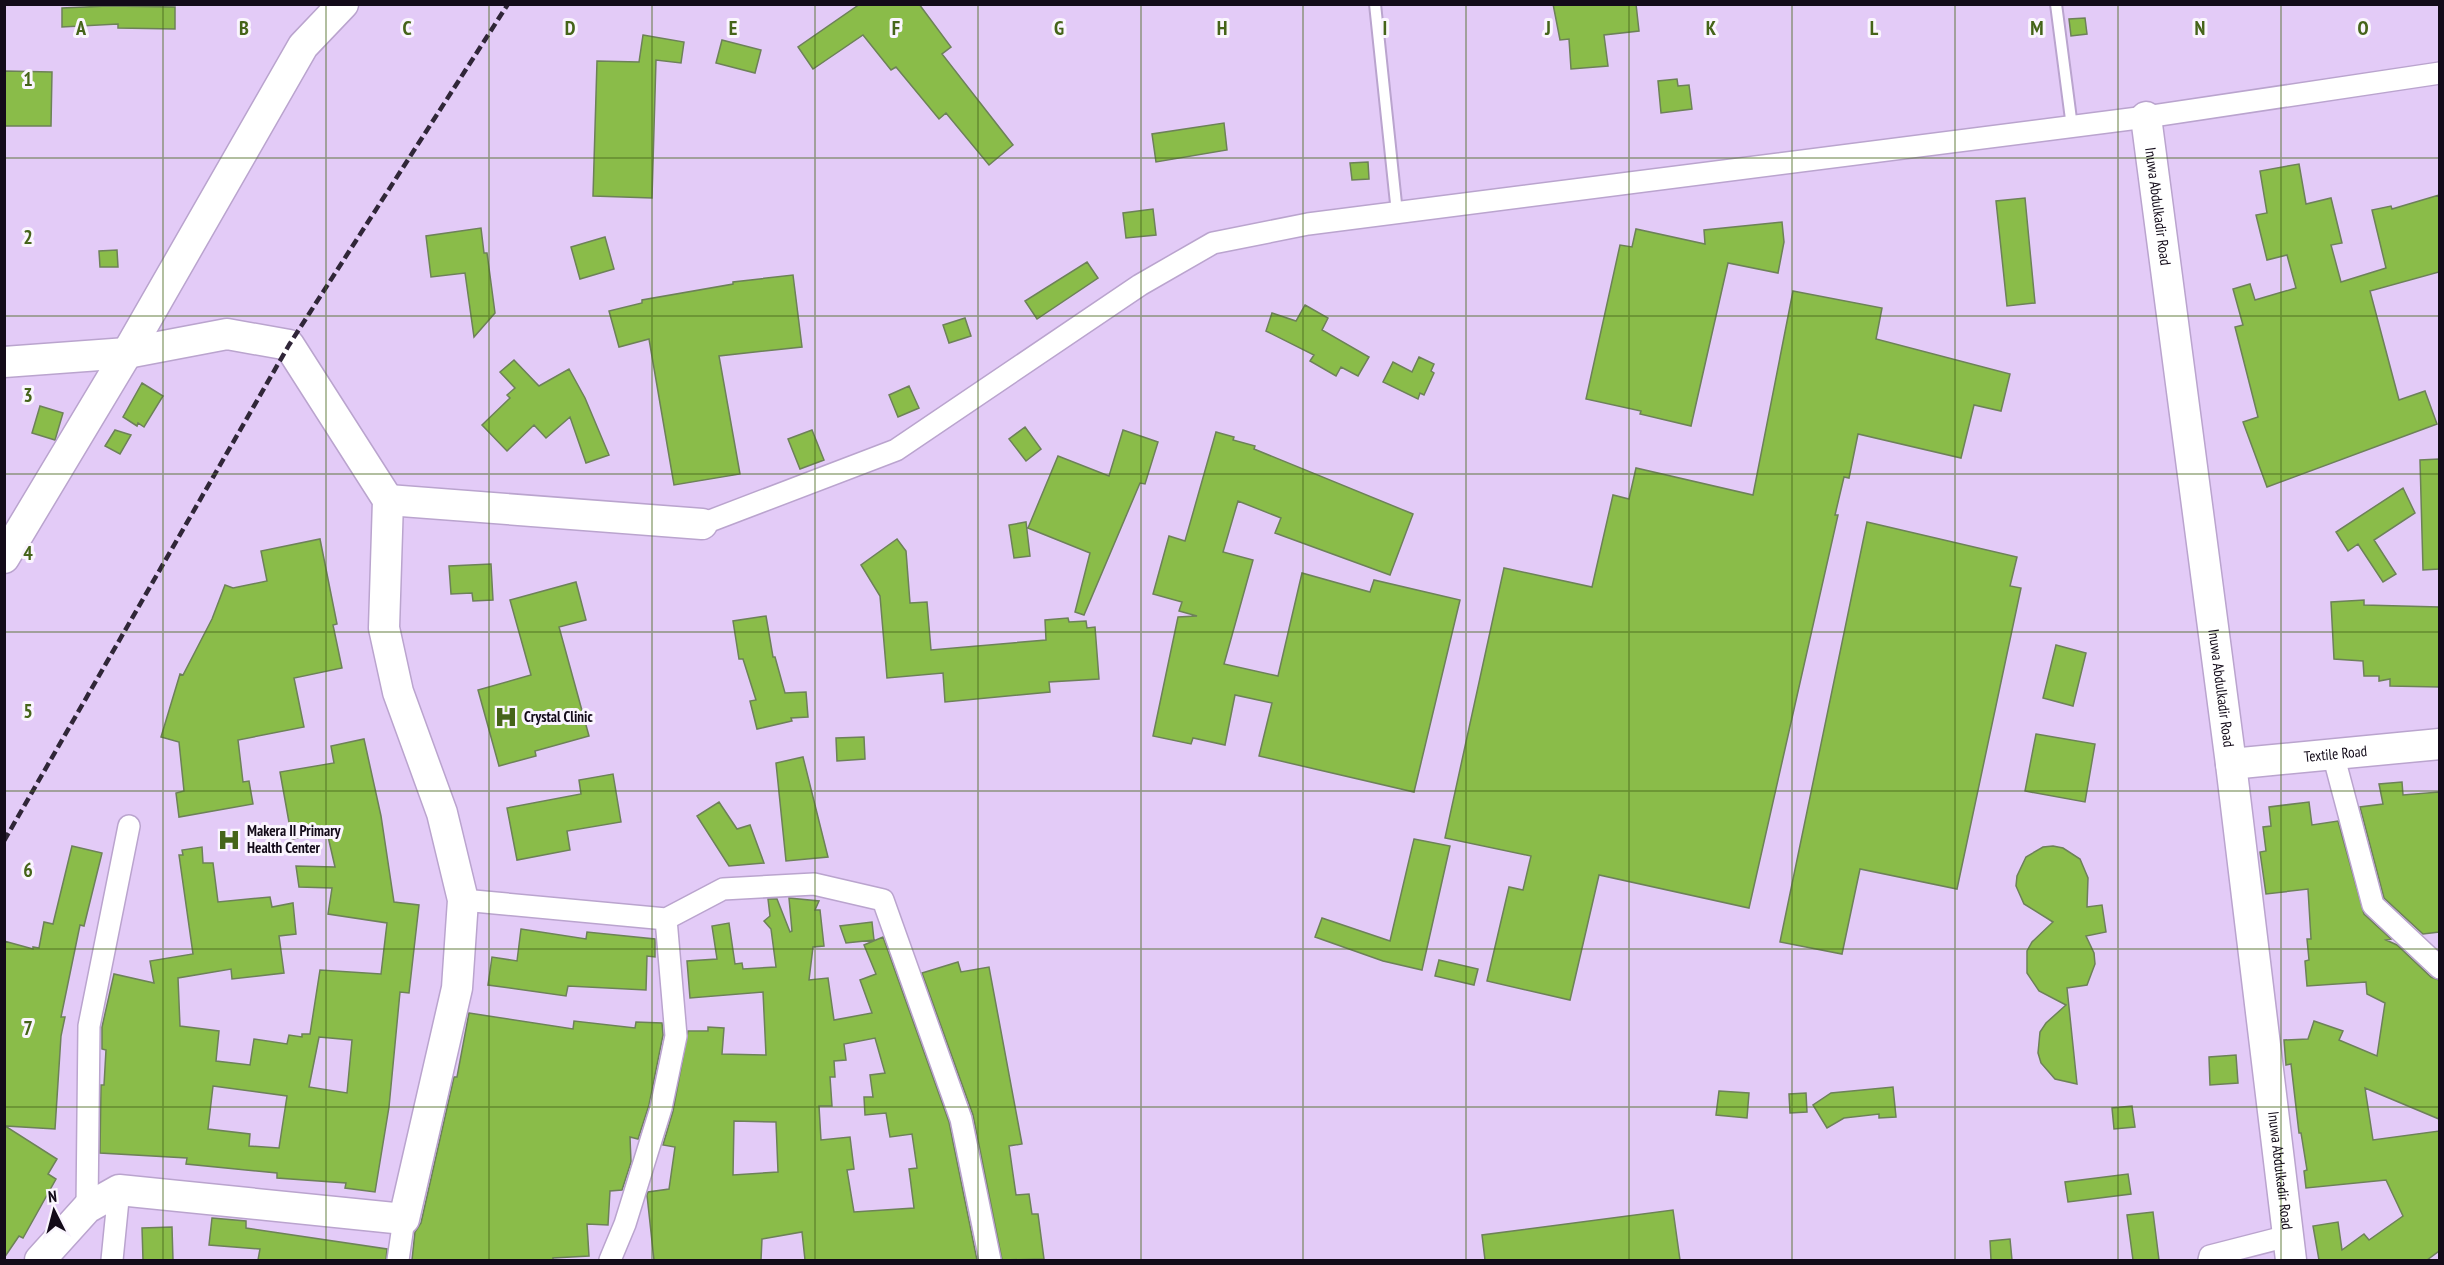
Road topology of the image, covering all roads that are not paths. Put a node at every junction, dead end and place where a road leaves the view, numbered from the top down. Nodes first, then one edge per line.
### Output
1 (343, 4) edge
2 (1375, 4) edge
3 (2056, 4) edge
4 (2439, 73) edge
5 (2146, 117) junction
6 (2072, 127) junction
7 (1397, 213) junction
8 (128, 353) junction
9 (4, 362) edge
10 (388, 500) junction
11 (702, 524) joint
12 (4, 558) edge
13 (2439, 744) edge
14 (2333, 754) junction
15 (2231, 764) junction
16 (129, 826) dead end
17 (463, 900) junction
18 (666, 919) junction
19 (2439, 968) edge
20 (118, 1190) junction
21 (87, 1208) junction
22 (404, 1219) junction
23 (2290, 1248) edge
24 (40, 1260) edge
25 (112, 1260) edge
26 (398, 1260) edge
27 (610, 1260) edge
28 (990, 1260) edge
29 (2209, 1260) edge

1 - 8 street
2 - 7 lane
3 - 6 lane
4 - 5 street
5 - 6 street
5 - 15 street, Inuwa Abdulkadir Road
6 - 7 street
7 - 11 street
8 - 9 street
8 - 10 street
8 - 12 street
10 - 11 street
10 - 17 street
13 - 14 street, Textile Road
14 - 15 street, Textile Road
14 - 19 street
15 - 23 street, Inuwa Abdulkadir Road
16 - 21 street
17 - 18 street
17 - 22 street
18 - 27 street
18 - 28 street
20 - 21 street
20 - 22 street
20 - 25 street
21 - 24 street
22 - 26 street
23 - 29 street

